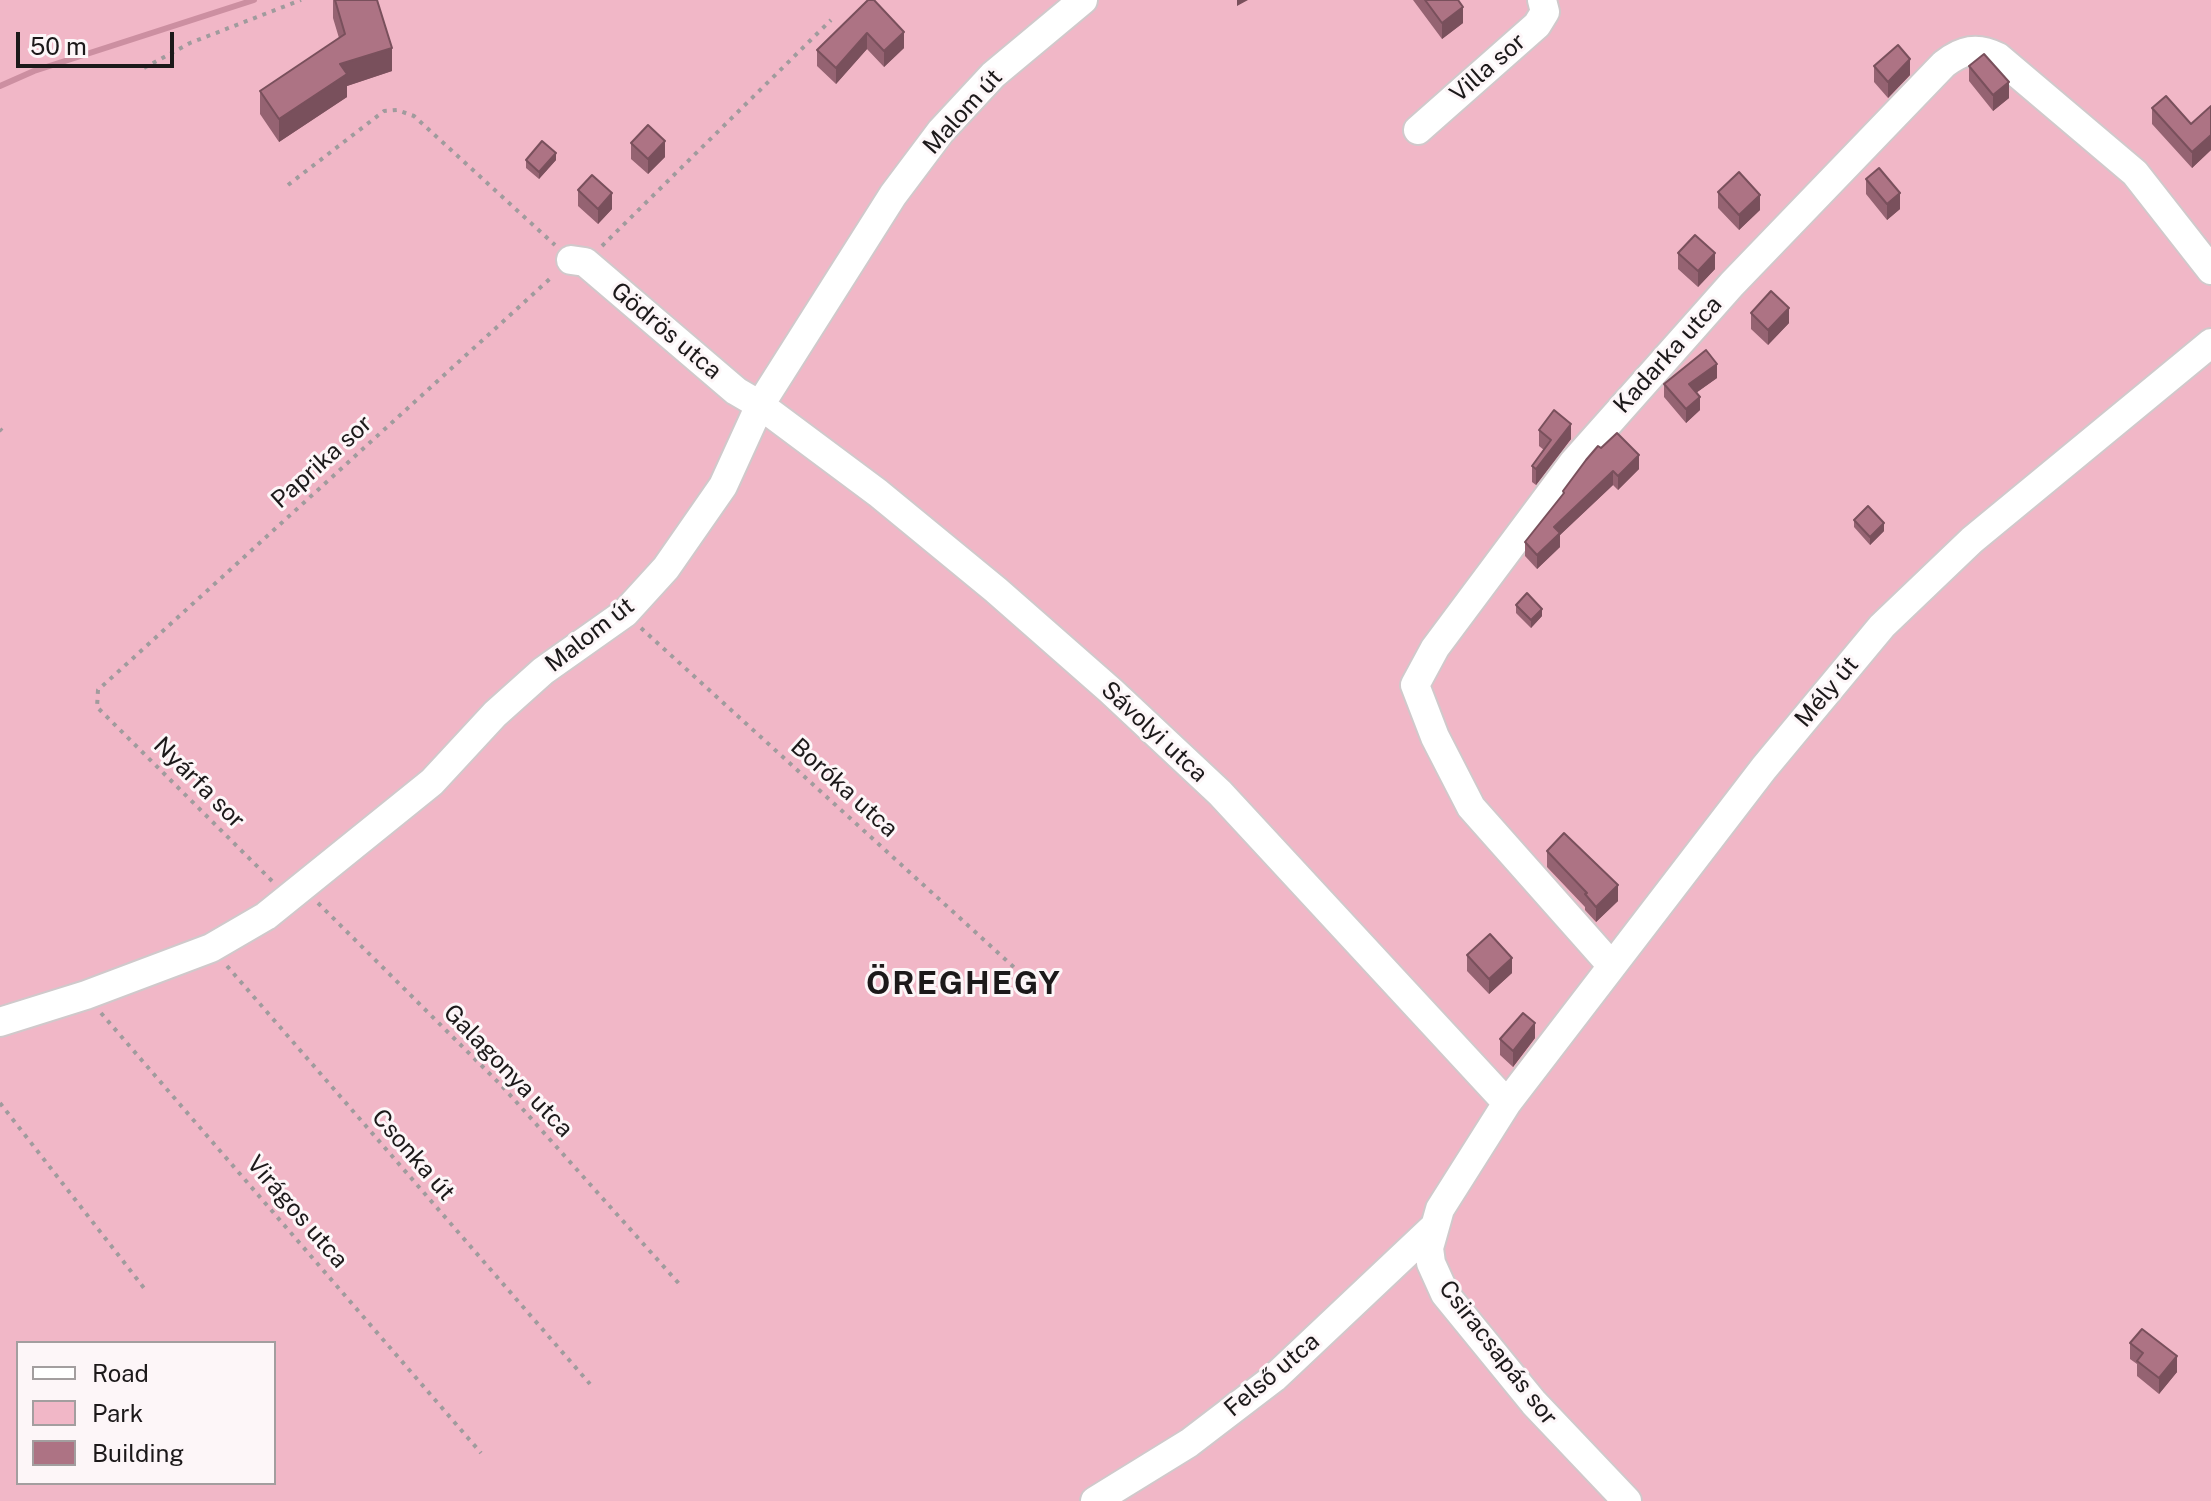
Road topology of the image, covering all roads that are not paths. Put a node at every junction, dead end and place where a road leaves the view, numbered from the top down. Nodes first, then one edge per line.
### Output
1 (1083, 0) edge
2 (1542, 0) edge
3 (1418, 130) dead end
4 (578, 261) road end
5 (2211, 270) edge
6 (2211, 343) edge
7 (760, 405) junction
8 (1612, 966) junction
9 (0, 1022) edge
10 (1507, 1103) junction
11 (1433, 1228) junction
12 (1095, 1501) edge
13 (1627, 1501) edge

1 - 7 street, Malom út
2 - 3 street, Villa sor
4 - 7 street, Gödrös utca
5 - 8 street, Kadarka utca
6 - 8 street, Mély út
7 - 9 street, Malom út
7 - 10 street, Sávolyi utca
8 - 10 street, Mély út
10 - 11 street, Csiracsapás sor
11 - 12 street, Felső utca
11 - 13 street, Csiracsapás sor

